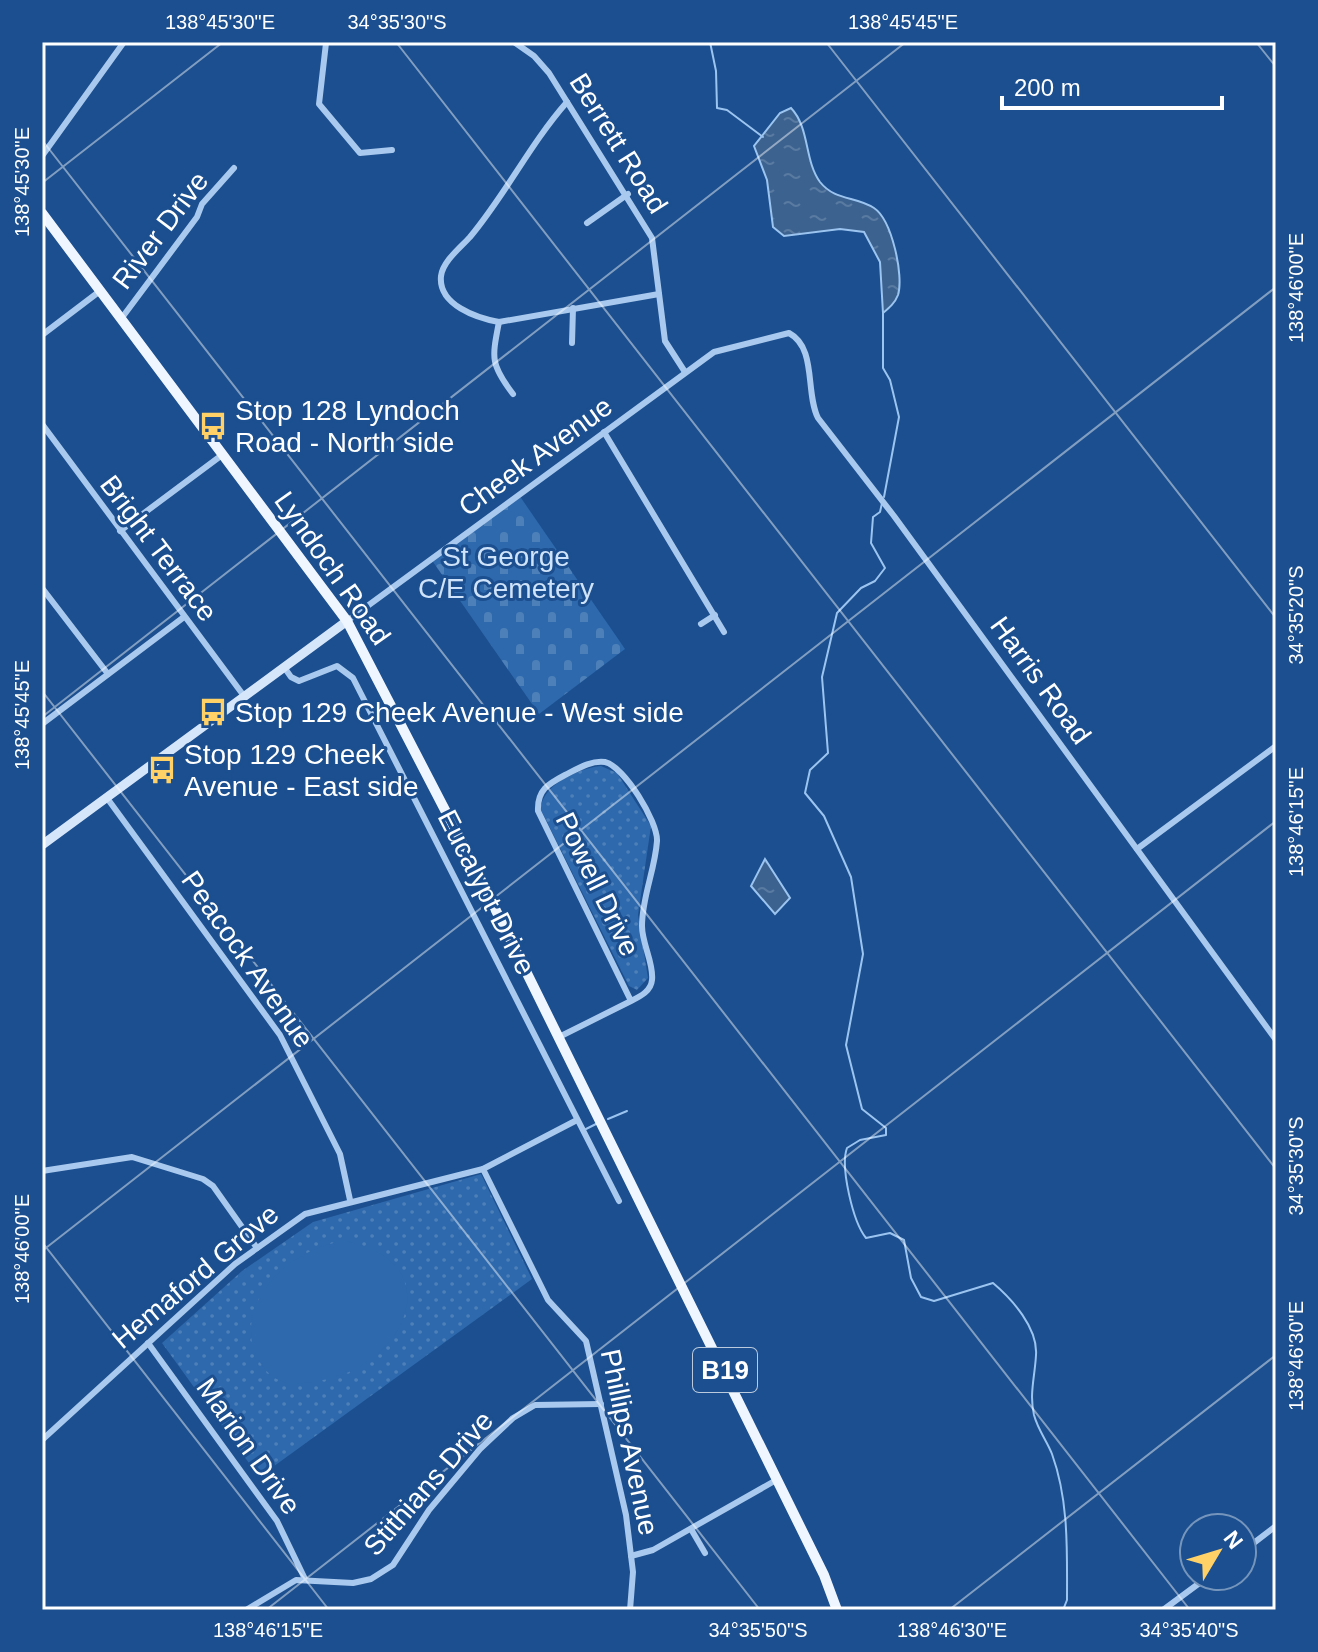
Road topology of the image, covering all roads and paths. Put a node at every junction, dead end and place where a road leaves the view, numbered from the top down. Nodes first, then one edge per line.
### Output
1 (124, 42) edge
2 (326, 42) edge
3 (514, 42) edge
4 (567, 102) junction
5 (392, 150) dead end
6 (42, 156) edge
7 (234, 168) dead end
8 (628, 194) junction
9 (42, 213) edge
10 (587, 223) dead end
11 (100, 290) junction
12 (659, 294) junction
13 (573, 308) junction
14 (121, 319) junction
15 (499, 322) junction
16 (42, 335) edge
17 (792, 335) joint
18 (572, 343) dead end
19 (685, 372) junction
20 (513, 394) dead end
21 (42, 424) edge
22 (604, 432) junction
23 (222, 455) junction
24 (120, 531) junction
25 (42, 588) edge
26 (715, 615) junction
27 (184, 617) junction
28 (347, 621) junction
29 (701, 624) dead end
30 (724, 632) dead end
31 (284, 667) junction
32 (108, 674) junction
33 (244, 696) junction
34 (42, 724) edge
35 (1276, 746) edge
36 (107, 798) junction
37 (42, 845) edge
38 (1137, 849) junction
39 (631, 1001) junction
40 (559, 1037) junction
41 (1276, 1040) edge
42 (577, 1120) junction
43 (483, 1169) junction
44 (42, 1171) edge
45 (350, 1200) junction
46 (619, 1201) dead end
47 (257, 1248) junction
48 (148, 1343) junction
49 (601, 1404) junction
50 (42, 1440) edge
51 (778, 1479) junction
52 (1276, 1526) edge
53 (691, 1529) junction
54 (1258, 1540) edge
55 (705, 1553) dead end
56 (631, 1556) junction
57 (305, 1579) junction
58 (1187, 1592) edge
59 (246, 1610) edge
60 (630, 1610) edge
61 (837, 1610) edge
62 (1163, 1610) edge

1 - 6 street
2 - 5 street
3 - 4 street, Berrett Road
4 - 8 street, Berrett Road
4 - 15 street
7 - 14 street, River Drive
8 - 10 street
8 - 12 street, Berrett Road
9 - 11 main road, Lyndoch Road / B19
11 - 14 main road, Lyndoch Road / B19
11 - 16 street
12 - 13 street
12 - 19 street, Berrett Road
13 - 15 street
13 - 18 street
14 - 23 main road, Lyndoch Road / B19
15 - 20 street
17 - 19 street, Cheek Avenue
17 - 38 street, Harris Road
19 - 22 street, Cheek Avenue
21 - 24 street, Bright Terrace
22 - 26 street
22 - 28 street, Cheek Avenue
23 - 24 street
23 - 28 main road, Lyndoch Road / B19
24 - 27 street, Bright Terrace
25 - 32 street
26 - 29 street
26 - 30 street
27 - 32 street
27 - 33 street, Bright Terrace
28 - 31 street, Cheek Avenue
28 - 40 main road, Lyndoch Road / B19
31 - 33 street, Cheek Avenue
31 - 42 street, Eucalypt Drive
32 - 34 street
33 - 36 street, Cheek Avenue
35 - 38 street
36 - 37 street, Cheek Avenue
36 - 45 street, Peacock Avenue
38 - 41 street, Harris Road
39 - 39 street, Powell Drive
39 - 40 street
40 - 51 main road, Lyndoch Road / B19
42 - 43 street, Hemaford Grove
42 - 46 street, Eucalypt Drive
43 - 45 street, Hemaford Grove
43 - 49 street, Phillips Avenue
44 - 47 street
45 - 47 street, Hemaford Grove
47 - 48 street, Hemaford Grove
48 - 50 street, Hemaford Grove
48 - 57 street, Marion Drive
49 - 56 street, Phillips Avenue
49 - 57 street, Stithians Drive
51 - 53 street
51 - 61 main road, B19
52 - 54 street
53 - 55 street
53 - 56 street
56 - 60 street, Phillips Avenue
57 - 59 street, Stithians Drive
58 - 62 street

